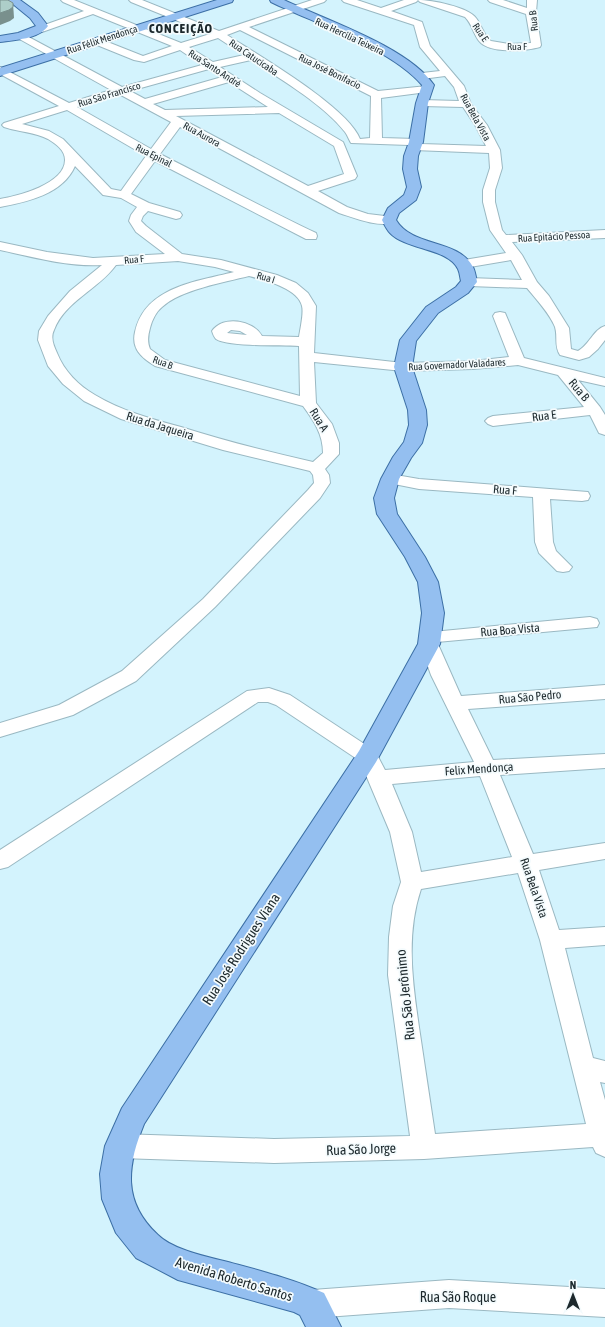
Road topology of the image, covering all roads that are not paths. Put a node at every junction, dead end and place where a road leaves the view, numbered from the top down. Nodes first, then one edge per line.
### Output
1 (85, 0) edge
2 (161, 0) edge
3 (228, 0) edge
4 (275, 0) edge
5 (320, 0) edge
6 (347, 0) edge
7 (413, 0) edge
8 (423, 0) edge
9 (493, 0) edge
10 (532, 0) edge
11 (0, 1) edge
12 (14, 1) edge
13 (70, 2) edge
14 (456, 2) dead end
15 (146, 5) junction
16 (130, 7) edge
17 (446, 7) junction
18 (293, 9) junction
19 (93, 11) junction
20 (381, 11) junction
21 (531, 12) junction
22 (176, 16) junction
23 (110, 17) junction
24 (241, 27) junction
25 (136, 28) junction
26 (39, 30) junction
27 (219, 34) junction
28 (19, 36) junction
29 (0, 39) edge
30 (96, 41) junction
31 (536, 42) joint
32 (496, 46) joint
33 (182, 47) junction
34 (54, 55) junction
35 (254, 56) junction
36 (210, 65) junction
37 (1, 71) edge
38 (447, 74) junction
39 (231, 78) junction
40 (424, 89) junction
41 (120, 91) junction
42 (376, 95) junction
43 (143, 103) junction
44 (466, 104) junction
45 (69, 107) junction
46 (280, 110) junction
47 (165, 114) junction
48 (178, 121) junction
49 (3, 123) edge
50 (355, 141) junction
51 (376, 141) junction
52 (339, 144) junction
53 (415, 145) junction
54 (494, 150) junction
55 (70, 154) junction
56 (153, 155) junction
57 (307, 191) junction
58 (124, 196) junction
59 (0, 203) edge
60 (145, 206) junction
61 (176, 215) dead end
62 (389, 220) junction
63 (605, 234) edge
64 (311, 236) dead end
65 (503, 238) junction
66 (0, 246) edge
67 (515, 255) junction
68 (178, 256) junction
69 (111, 262) junction
70 (464, 264) junction
71 (249, 272) junction
72 (469, 282) junction
73 (531, 284) junction
74 (500, 316) dead end
75 (605, 330) edge
76 (46, 331) joint
77 (256, 339) dead end
78 (306, 349) junction
79 (576, 356) junction
80 (518, 361) junction
81 (403, 367) junction
82 (564, 372) junction
83 (605, 374) edge
84 (605, 382) edge
85 (308, 402) junction
86 (596, 410) junction
87 (493, 421) dead end
88 (605, 430) edge
89 (316, 468) junction
90 (390, 479) junction
91 (541, 494) junction
92 (582, 496) dead end
93 (562, 567) dead end
94 (590, 623) dead end
95 (429, 640) junction
96 (605, 692) edge
97 (455, 703) junction
98 (0, 730) edge
99 (605, 762) edge
100 (373, 767) junction
101 (487, 768) junction
102 (605, 851) edge
103 (0, 861) edge
104 (526, 864) junction
105 (412, 882) junction
106 (605, 936) edge
107 (551, 940) junction
108 (594, 1070) edge
109 (604, 1140) edge
110 (120, 1146) junction
111 (424, 1147) junction
112 (605, 1303) edge
113 (318, 1316) edge

1 - 13 street
2 - 15 street
3 - 22 main road, Rua Félix Mendonça
4 - 18 main road, Rua Hercília Teixeira
5 - 18 street
6 - 20 street, Rua Bela Vista
7 - 20 street
8 - 17 street, Rua E
9 - 21 street
10 - 21 street, Rua B
11 - 12 main road
12 - 26 main road
13 - 19 street, Rua Santo André
14 - 17 street
15 - 16 street
15 - 22 street, Rua Catucicaba
16 - 23 street
17 - 32 street, Rua E
18 - 24 street
18 - 40 main road, Rua Hercília Teixeira
19 - 23 street, Rua Santo André
19 - 26 street
20 - 38 street, Rua Bela Vista
21 - 31 street, Rua B
22 - 25 main road, Rua Félix Mendonça
22 - 27 street, Rua Catucicaba
23 - 25 street, Rua Santo André
24 - 27 street
24 - 42 street, Rua José Bonifacio
25 - 30 main road, Rua Félix Mendonça
25 - 33 street, Rua Santo André
26 - 28 main road
27 - 33 street
27 - 35 street, Rua Catucicaba
28 - 29 main road
28 - 34 street, Rua Aurora
30 - 33 street
30 - 34 main road, Rua Félix Mendonça
31 - 32 street, Rua F
33 - 36 street, Rua Santo André
34 - 37 main road, Rua Félix Mendonça
34 - 41 street, Rua Aurora
35 - 36 street, Rua São Francisco
35 - 50 street, Rua Catucicaba
36 - 39 street, Rua Santo André
36 - 41 street, Rua São Francisco
37 - 45 street, Rua Epinal
38 - 40 street
38 - 44 street, Rua Bela Vista
39 - 43 street
39 - 46 street, Rua Santo André
40 - 42 street
40 - 44 street
40 - 53 main road
41 - 43 street, Rua Aurora
41 - 45 street, Rua São Francisco
42 - 51 street
43 - 47 street, Rua Aurora
44 - 54 street, Rua Bela Vista
45 - 49 street, Rua São Francisco
45 - 56 street, Rua Epinal
46 - 47 street
46 - 52 street, Rua Santo André
47 - 48 street, Rua Aurora
48 - 56 street
48 - 57 street, Rua Aurora
49 - 55 street
50 - 51 street
50 - 52 street
51 - 53 street
52 - 57 street
53 - 54 street
53 - 62 main road
54 - 65 street, Rua Bela Vista
55 - 58 street
55 - 59 street
56 - 58 street
56 - 64 street, Rua Epinal
57 - 62 street, Rua Aurora
58 - 60 street
60 - 61 street
60 - 68 street, Rua F
62 - 70 main road
63 - 65 street, Rua Epitácio Pessoa
65 - 67 street, Rua Bela Vista
66 - 69 street
67 - 70 street
67 - 73 street, Rua Bela Vista
68 - 69 street, Rua F
68 - 71 street, Rua I
69 - 76 street, Rua F
70 - 72 main road
71 - 78 street, Rua I
71 - 85 street, Rua B
72 - 73 street
72 - 81 main road
73 - 79 street, Rua Bela Vista
74 - 80 street
75 - 79 street
76 - 89 street, Rua da Jaqueira
77 - 78 street, Rua Governador Valadares
78 - 81 street, Rua Governador Valadares
78 - 85 street, Rua A
79 - 83 street
80 - 81 street, Rua Governador Valadares
80 - 82 street, Rua Governador Valadares
81 - 90 main road, Rua José Rodrigues Viana
82 - 84 street, Rua Governador Valadares
82 - 86 street, Rua B
85 - 89 street, Rua A
86 - 87 street, Rua E
86 - 88 street, Rua B
89 - 98 street
90 - 91 street, Rua F
90 - 95 main road, Rua José Rodrigues Viana
91 - 92 street, Rua F
91 - 93 street
94 - 95 street, Rua Boa Vista
95 - 97 street, Rua Bela Vista
95 - 100 main road, Rua José Rodrigues Viana
96 - 97 street, Rua São Pedro
97 - 101 street, Rua Bela Vista
99 - 101 street, Felix Mendonça
100 - 101 street, Felix Mendonça
100 - 103 street
100 - 105 street
100 - 110 main road, Rua José Rodrigues Viana
101 - 104 street, Rua Bela Vista
102 - 104 street
104 - 105 street
104 - 107 street, Rua Bela Vista
105 - 111 street, Rua São Jerônimo
106 - 107 street
107 - 108 street, Rua Bela Vista
108 - 109 street, Rua Bela Vista
109 - 111 street, Rua São Jorge
110 - 111 street, Rua São Jorge
110 - 113 main road, Avenida Roberto Santos
112 - 113 street, Rua São Roque

